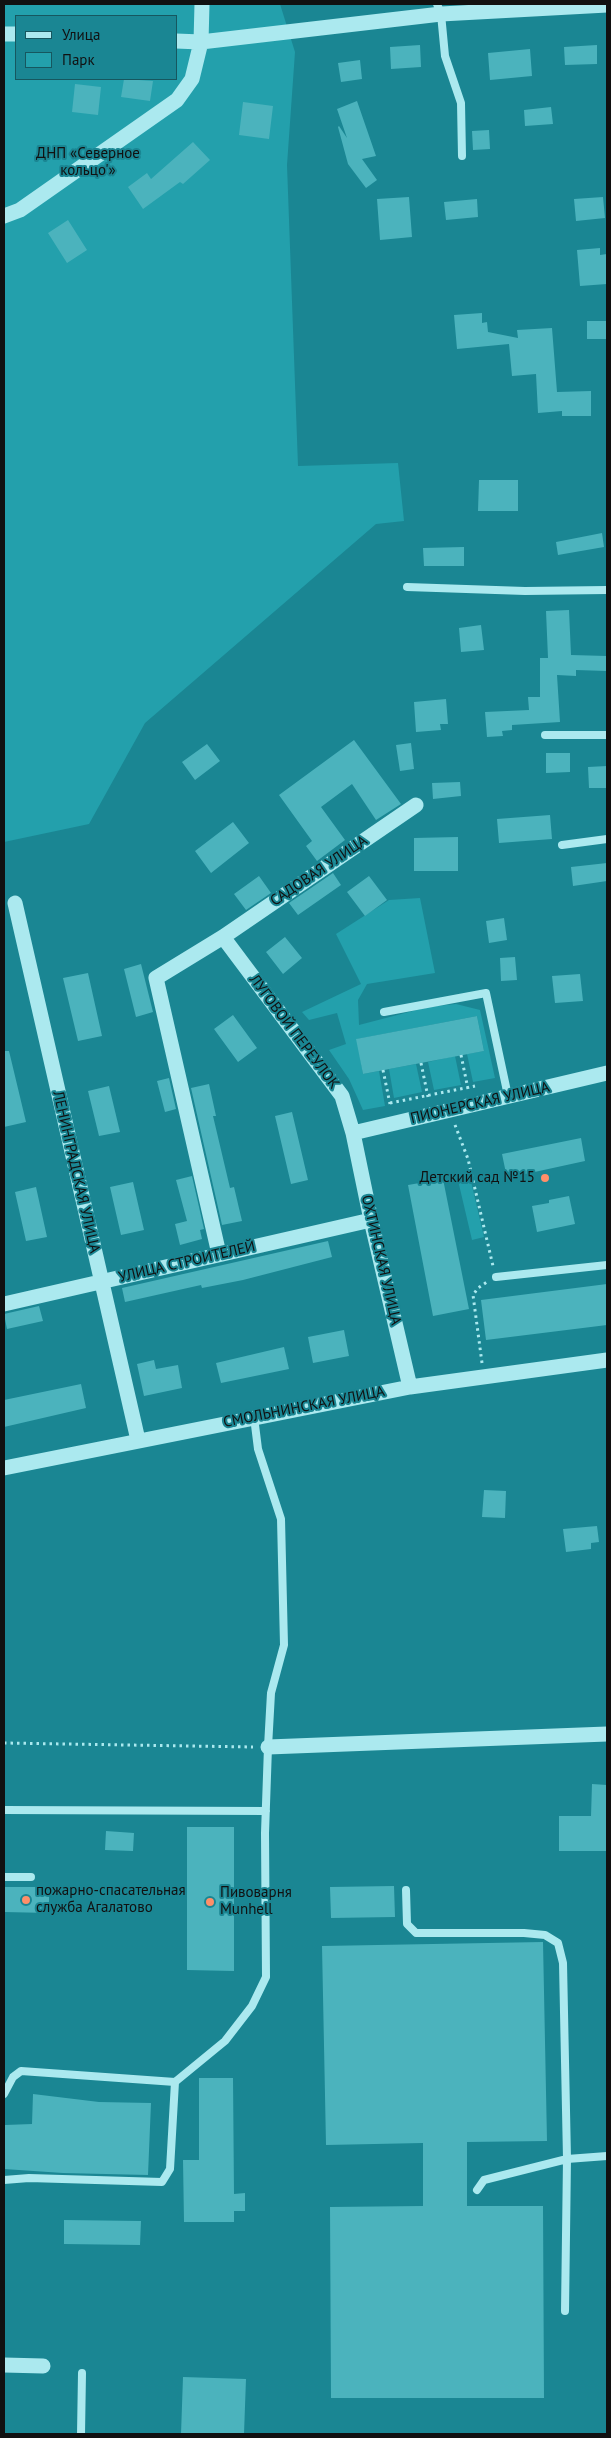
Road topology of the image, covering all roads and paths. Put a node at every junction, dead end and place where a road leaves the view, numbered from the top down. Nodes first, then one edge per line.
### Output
1 (202, 4) edge
2 (607, 5) edge
3 (439, 9) edge
4 (178, 41) edge
5 (201, 42) junction
6 (462, 156) dead end
7 (4, 216) edge
8 (407, 587) dead end
9 (607, 590) edge
10 (545, 735) dead end
11 (607, 735) edge
12 (416, 805) dead end
13 (607, 839) edge
14 (562, 844) dead end
15 (15, 904) dead end
16 (223, 937) junction
17 (384, 1012) dead end
18 (461, 1055) dead end
19 (422, 1063) dead end
20 (383, 1070) dead end
21 (607, 1073) edge
22 (476, 1086) dead end
23 (467, 1088) junction
24 (428, 1095) junction
25 (508, 1096) junction
26 (390, 1103) junction
27 (471, 1105) junction
28 (451, 1110) junction
29 (432, 1114) junction
30 (394, 1123) junction
31 (353, 1132) junction
32 (371, 1220) junction
33 (219, 1254) junction
34 (607, 1265) edge
35 (496, 1276) junction
36 (103, 1281) junction
37 (4, 1304) edge
38 (607, 1360) edge
39 (484, 1376) junction
40 (410, 1387) junction
41 (254, 1417) junction
42 (138, 1440) junction
43 (4, 1468) edge
44 (607, 1734) edge
45 (4, 1743) edge
46 (268, 1747) junction
47 (4, 1810) edge
48 (266, 1810) junction
49 (4, 1877) edge
50 (30, 1877) dead end
51 (406, 1890) dead end
52 (175, 2082) junction
53 (4, 2094) edge
54 (607, 2156) edge
55 (567, 2160) junction
56 (4, 2180) edge
57 (477, 2190) dead end
58 (566, 2311) dead end
59 (4, 2365) edge
60 (43, 2366) dead end
61 (82, 2373) dead end
62 (81, 2434) edge

1 - 5 street
2 - 3 street
3 - 5 street
3 - 6 lane
4 - 5 street
5 - 7 street
8 - 9 lane
10 - 11 lane
12 - 16 street, САДОВАЯ УЛИЦА
13 - 14 lane
15 - 36 street, ЛЕНИНГРАДСКАЯ УЛИЦА
16 - 31 street, ЛУГОВОЙ ПЕРЕУЛОК
16 - 33 street, САДОВАЯ УЛИЦА
17 - 25 lane
18 - 23 path
19 - 24 path
20 - 26 path
21 - 25 street, ПИОНЕРСКАЯ УЛИЦА
22 - 23 path
23 - 24 path
23 - 27 path
24 - 26 path
24 - 29 path
25 - 27 street, ПИОНЕРСКАЯ УЛИЦА
26 - 30 path
27 - 28 street, ПИОНЕРСКАЯ УЛИЦА
28 - 29 street, ПИОНЕРСКАЯ УЛИЦА
28 - 35 path
29 - 30 street, ПИОНЕРСКАЯ УЛИЦА
30 - 31 street, ПИОНЕРСКАЯ УЛИЦА
31 - 32 street, ОХТИНСКАЯ УЛИЦА
32 - 33 street, УЛИЦА СТРОИТЕЛЕЙ
32 - 40 street, ОХТИНСКАЯ УЛИЦА
33 - 36 street, УЛИЦА СТРОИТЕЛЕЙ
34 - 35 lane
35 - 39 path
36 - 37 street, УЛИЦА СТРОИТЕЛЕЙ
36 - 42 street, ЛЕНИНГРАДСКАЯ УЛИЦА
38 - 39 street, СМОЛЬНИНСКАЯ УЛИЦА
39 - 40 street, СМОЛЬНИНСКАЯ УЛИЦА
40 - 41 street, СМОЛЬНИНСКАЯ УЛИЦА
41 - 42 street, СМОЛЬНИНСКАЯ УЛИЦА
41 - 46 lane
42 - 43 street, СМОЛЬНИНСКАЯ УЛИЦА
44 - 46 street
45 - 46 path
46 - 48 lane
47 - 48 lane
48 - 52 lane
49 - 50 lane
51 - 55 lane
52 - 53 lane
52 - 56 lane
54 - 55 lane
55 - 57 lane
55 - 58 lane
59 - 60 street
61 - 62 lane

